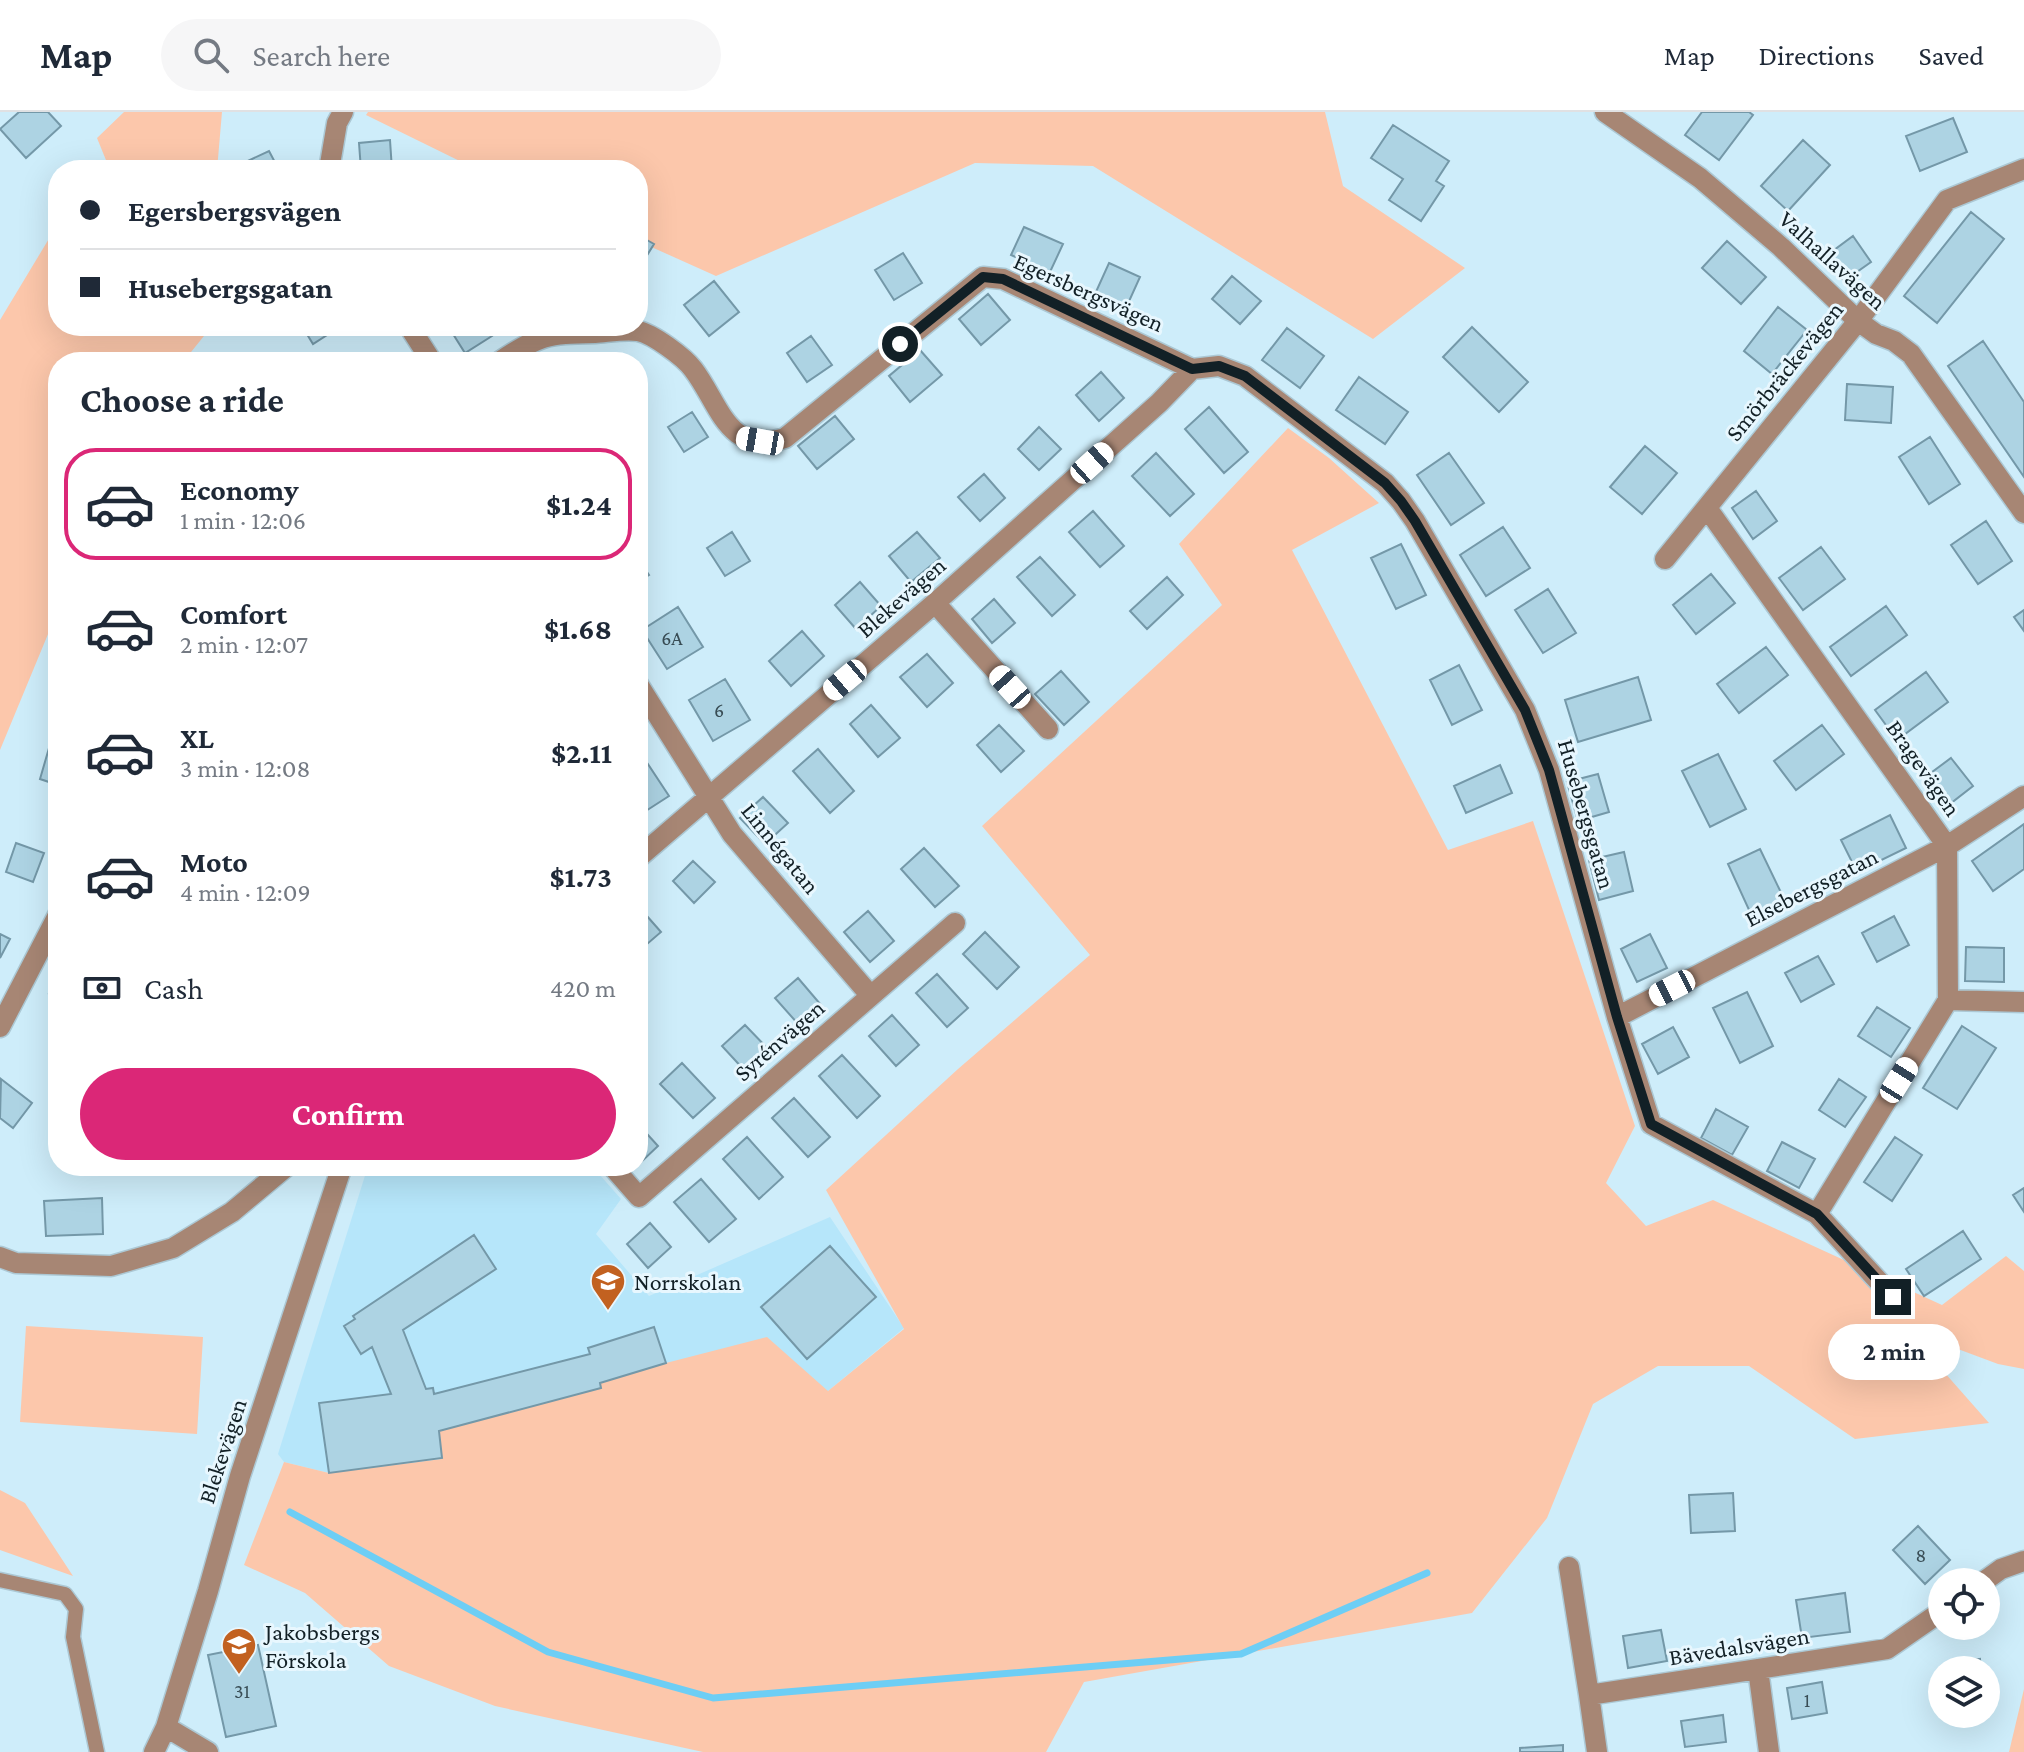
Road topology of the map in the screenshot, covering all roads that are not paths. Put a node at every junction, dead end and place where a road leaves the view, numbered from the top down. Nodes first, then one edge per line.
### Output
1 (343, 112) edge
2 (1605, 112) edge
3 (331, 160) edge
4 (2024, 169) edge
5 (1858, 321) junction
6 (545, 336) edge
7 (648, 336) edge
8 (514, 352) edge
9 (1192, 369) junction
10 (1707, 508) junction
11 (2024, 513) edge
12 (1665, 559) dead end
13 (935, 603) junction
14 (648, 700) edge
15 (1048, 729) dead end
16 (709, 795) junction
17 (2024, 796) edge
18 (1947, 846) junction
19 (648, 849) edge
20 (955, 923) dead end
21 (48, 934) edge
22 (870, 995) junction
23 (1948, 1000) junction
24 (2024, 1002) edge
25 (1617, 1017) junction
26 (0, 1027) edge
27 (275, 1176) edge
28 (331, 1176) edge
29 (621, 1176) edge
30 (1817, 1214) junction
31 (0, 1257) edge
32 (1893, 1297) dead end
33 (2024, 1561) edge
34 (1569, 1567) dead end
35 (2000, 1570) edge
36 (0, 1580) edge
37 (1928, 1621) edge
38 (1758, 1669) junction
39 (1589, 1695) junction
40 (166, 1727) junction
41 (97, 1752) edge
42 (154, 1752) edge
43 (208, 1752) edge
44 (1597, 1752) edge
45 (1769, 1752) edge

1 - 3 street
2 - 5 street, Valhallavägen
4 - 5 street, Smörbräckevägen
5 - 10 street, Smörbräckevägen
5 - 11 street, Valhallavägen
6 - 8 street, Egersbergsvägen
7 - 9 street, Egersbergsvägen
9 - 13 street, Blekevägen
9 - 25 street, Husebergsgatan
10 - 12 street, Smörbräckevägen
10 - 18 street, Bragevägen
13 - 15 street
13 - 16 street, Blekevägen
14 - 16 street, Linnégatan
16 - 19 street, Blekevägen
16 - 22 street, Linnégatan
17 - 18 street, Elsebergsgatan
18 - 23 street, Bragevägen
18 - 25 street, Elsebergsgatan
20 - 22 street, Syrénvägen
21 - 26 street
22 - 29 street, Syrénvägen
23 - 24 street
23 - 30 street
25 - 30 street, Husebergsgatan
27 - 31 street
28 - 40 street, Blekevägen
30 - 32 street, Husebergsgatan
33 - 35 street
34 - 39 street
36 - 41 lane
37 - 38 street, Bävedalsvägen
38 - 39 street, Bävedalsvägen
38 - 45 street
39 - 44 street
40 - 42 street, Blekevägen
40 - 43 street

